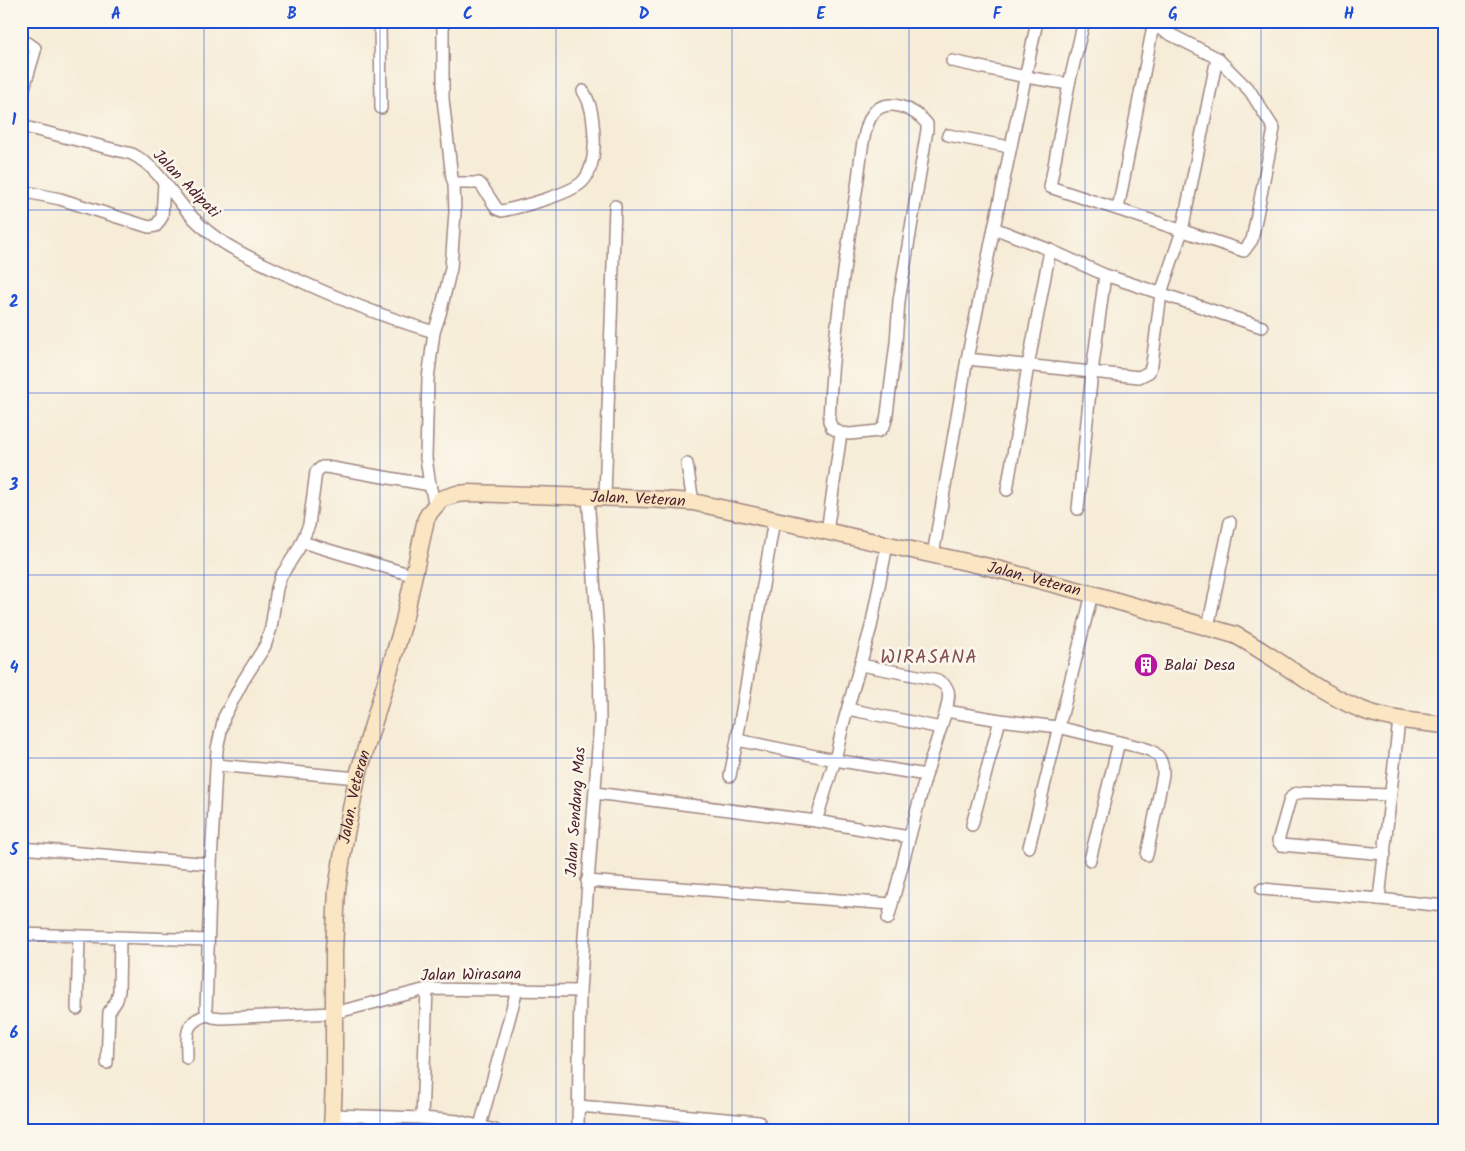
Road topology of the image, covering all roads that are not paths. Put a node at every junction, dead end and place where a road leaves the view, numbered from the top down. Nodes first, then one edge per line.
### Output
1 (380, 21) edge
2 (443, 21) edge
3 (1036, 21) edge
4 (1084, 21) edge
5 (1148, 23) edge
6 (21, 42) edge
7 (1217, 58) junction
8 (952, 61) dead end
9 (1026, 77) junction
10 (1069, 84) junction
11 (583, 91) dead end
12 (21, 98) edge
13 (381, 108) dead end
14 (21, 126) edge
15 (948, 135) dead end
16 (1010, 147) junction
17 (454, 182) junction
18 (164, 183) junction
19 (21, 191) edge
20 (615, 206) dead end
21 (1118, 209) junction
22 (994, 228) junction
23 (1182, 231) junction
24 (1050, 250) junction
25 (1105, 275) junction
26 (1161, 294) junction
27 (1262, 327) dead end
28 (434, 332) junction
29 (968, 359) junction
30 (1028, 366) junction
31 (1092, 372) junction
32 (841, 433) junction
33 (687, 464) dead end
34 (430, 485) junction
35 (1007, 490) dead end
36 (588, 497) junction
37 (605, 497) junction
38 (693, 502) junction
39 (435, 506) junction
40 (1078, 509) dead end
41 (774, 520) junction
42 (1230, 522) dead end
43 (827, 532) junction
44 (302, 542) junction
45 (887, 545) junction
46 (933, 555) junction
47 (414, 576) junction
48 (1092, 594) junction
49 (1208, 627) junction
50 (862, 665) junction
51 (848, 709) junction
52 (946, 711) junction
53 (1000, 720) junction
54 (1399, 720) junction
55 (1444, 725) edge
56 (1058, 727) junction
57 (941, 728) junction
58 (737, 740) junction
59 (1119, 742) junction
60 (835, 760) junction
61 (217, 765) junction
62 (926, 775) junction
63 (730, 776) dead end
64 (357, 778) junction
65 (595, 793) junction
66 (1390, 795) junction
67 (816, 821) junction
68 (972, 825) dead end
69 (909, 837) junction
70 (1029, 847) dead end
71 (21, 848) edge
72 (1385, 854) junction
73 (1147, 855) dead end
74 (1090, 860) dead end
75 (211, 864) junction
76 (587, 881) junction
77 (1262, 889) dead end
78 (1379, 899) junction
79 (891, 904) junction
80 (1444, 906) edge
81 (888, 919) dead end
82 (21, 934) edge
83 (79, 936) junction
84 (120, 938) junction
85 (208, 940) junction
86 (427, 989) junction
87 (517, 990) junction
88 (580, 991) junction
89 (76, 1009) dead end
90 (334, 1013) junction
91 (208, 1015) junction
92 (187, 1058) dead end
93 (107, 1063) dead end
94 (579, 1106) junction
95 (422, 1118) junction
96 (333, 1122) edge
97 (759, 1122) dead end
98 (456, 1125) edge
99 (480, 1126) junction
100 (495, 1130) edge
101 (578, 1130) edge

1 - 13 street
2 - 17 street
3 - 9 street
4 - 10 street
5 - 7 street
5 - 21 street
6 - 12 street
7 - 23 street
7 - 23 street
8 - 9 street
9 - 10 street
9 - 16 street
10 - 21 street
11 - 17 street
14 - 18 street, Jalan Adipati
15 - 16 street
16 - 22 street
17 - 28 street
18 - 19 street
18 - 28 street, Jalan Adipati
20 - 37 street
21 - 23 street
22 - 24 street
22 - 29 street
23 - 26 street
24 - 25 street
24 - 30 street
25 - 26 street
25 - 31 street
26 - 27 street
26 - 31 street
28 - 34 street
29 - 30 street
29 - 46 street
30 - 31 street
30 - 35 street
31 - 40 street
32 - 32 street
32 - 43 street
33 - 38 street
34 - 39 street
34 - 44 street
36 - 37 street, Jalan. Veteran
36 - 39 street, Jalan. Veteran
36 - 65 street, Jalan Sendang Mas
37 - 38 street, Jalan. Veteran
38 - 41 street, Jalan. Veteran
39 - 47 street, Jalan. Veteran
41 - 43 street, Jalan. Veteran
41 - 58 street
42 - 49 street
43 - 45 street, Jalan. Veteran
44 - 47 street
44 - 61 street
45 - 46 street, Jalan. Veteran
45 - 50 street
46 - 48 street, Jalan. Veteran
47 - 64 street, Jalan. Veteran
48 - 49 street, Jalan. Veteran
48 - 56 street
49 - 54 street, Jalan. Veteran
50 - 51 street
50 - 52 street
51 - 57 street
51 - 60 street
52 - 53 street
52 - 57 street
53 - 56 street
53 - 68 street
54 - 55 street, Jalan. Veteran
54 - 66 street
56 - 59 street
56 - 70 street
57 - 62 street
58 - 60 street
58 - 63 street
59 - 73 street
59 - 74 street
60 - 62 street
60 - 67 street
61 - 64 street
61 - 75 street
62 - 69 street
64 - 90 street, Jalan. Veteran
65 - 67 street
65 - 76 street, Jalan Sendang Mas
66 - 72 street
66 - 72 street
67 - 69 street
69 - 79 street
71 - 75 street
72 - 78 street
75 - 85 street
76 - 79 street
76 - 88 street, Jalan Sendang Mas
77 - 78 street
78 - 80 street
79 - 81 street
82 - 83 street
83 - 84 street
83 - 89 street
84 - 85 street
84 - 93 street
85 - 91 street
86 - 87 street, Jalan Wirasana
86 - 90 street, Jalan Wirasana
86 - 95 street
87 - 88 street, Jalan Wirasana
87 - 99 street
88 - 94 street, Jalan Sendang Mas
90 - 91 street, Jalan Wirasana
90 - 96 street, Jalan. Veteran
91 - 92 street
94 - 97 street
94 - 101 street, Jalan Sendang Mas
95 - 96 street
95 - 98 street
98 - 99 street
99 - 100 street

